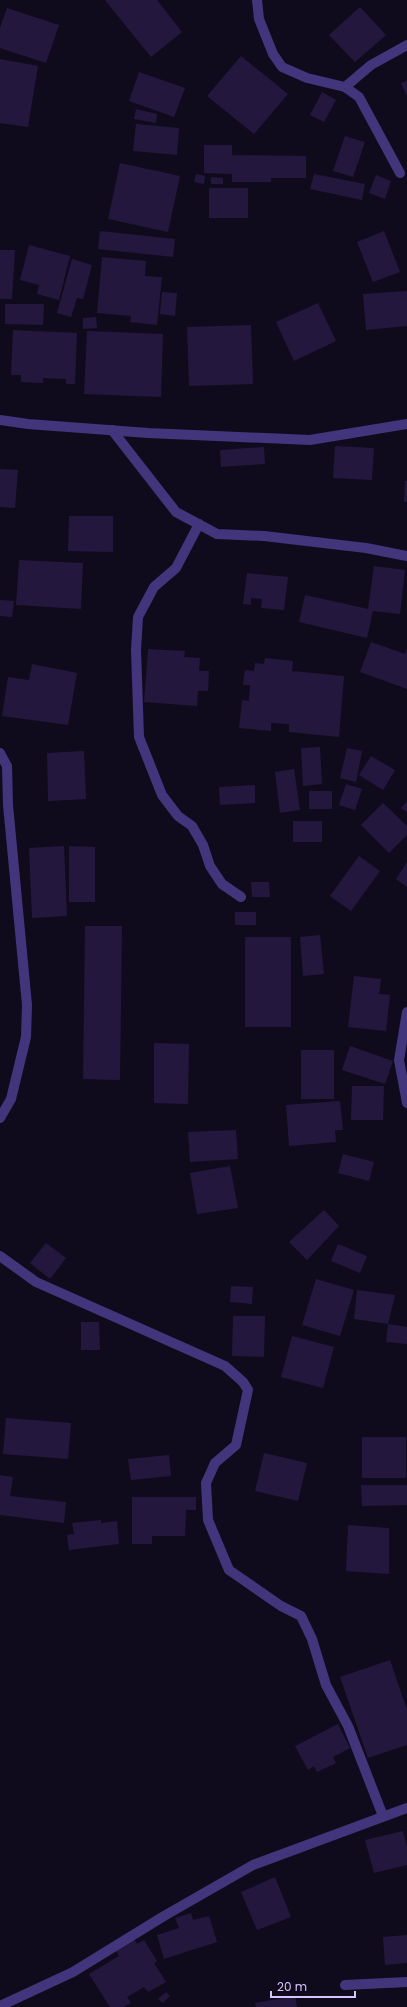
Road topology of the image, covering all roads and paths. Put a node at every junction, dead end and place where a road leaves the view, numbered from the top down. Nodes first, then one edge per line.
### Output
1 (258, 0) edge
2 (407, 45) edge
3 (345, 87) junction
4 (400, 173) dead end
5 (0, 420) edge
6 (407, 424) edge
7 (112, 430) junction
8 (199, 524) junction
9 (407, 556) edge
10 (0, 753) edge
11 (241, 896) dead end
12 (407, 1012) edge
13 (407, 1103) edge
14 (0, 1118) edge
15 (0, 1256) edge
16 (407, 1808) edge
17 (383, 1816) junction
18 (407, 1982) edge
19 (345, 1985) dead end
20 (0, 2006) edge

1 - 3 street
2 - 3 street
3 - 4 street
5 - 7 street
6 - 7 street
7 - 8 street
8 - 9 street
8 - 11 street
10 - 14 street
12 - 13 street
15 - 17 street
16 - 17 street
17 - 20 street
18 - 19 street

